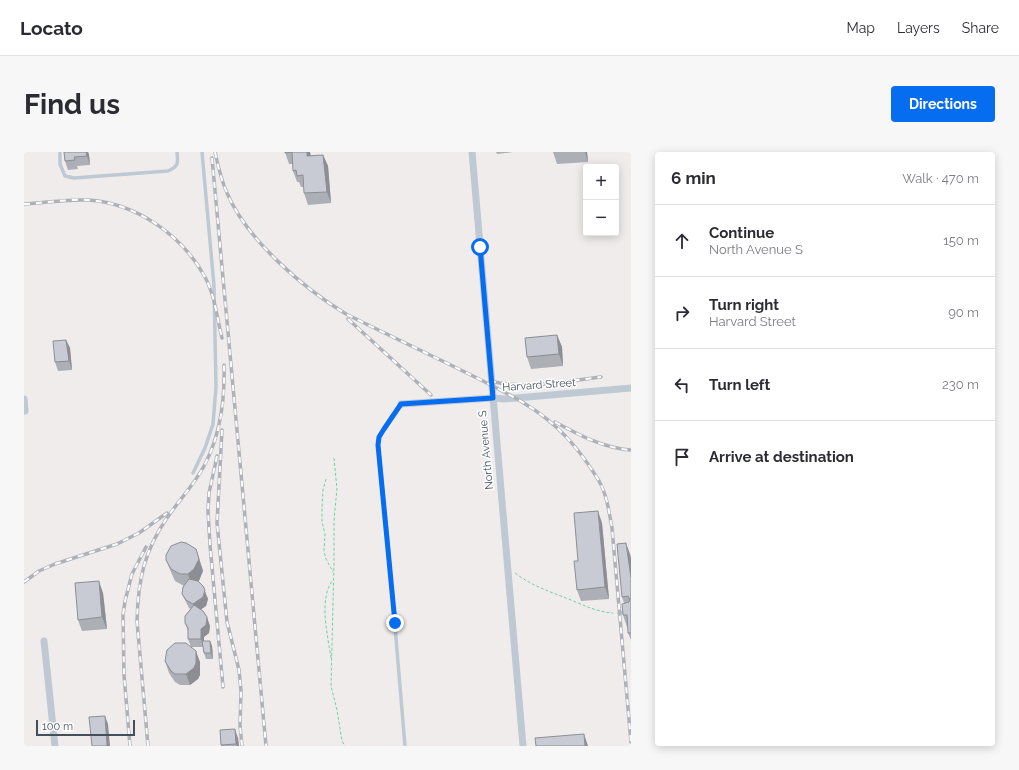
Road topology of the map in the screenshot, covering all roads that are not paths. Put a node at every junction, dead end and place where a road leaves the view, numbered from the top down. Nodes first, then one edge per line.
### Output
1 (60, 152) edge
2 (177, 152) edge
3 (202, 152) edge
4 (472, 152) edge
5 (631, 388) edge
6 (493, 398) junction
7 (24, 399) edge
8 (401, 404) joint
9 (25, 411) dead end
10 (193, 473) dead end
11 (631, 612) edge
12 (619, 613) road end
13 (44, 641) dead end
14 (56, 746) edge
15 (405, 746) edge
16 (523, 746) edge

1 - 2 lane
3 - 10 lane
4 - 6 street, North Avenue S
5 - 6 street, Harvard Street
6 - 8 street, Harvard Street
6 - 16 street, North Avenue S
7 - 9 street
8 - 15 lane
11 - 12 lane
13 - 14 street

